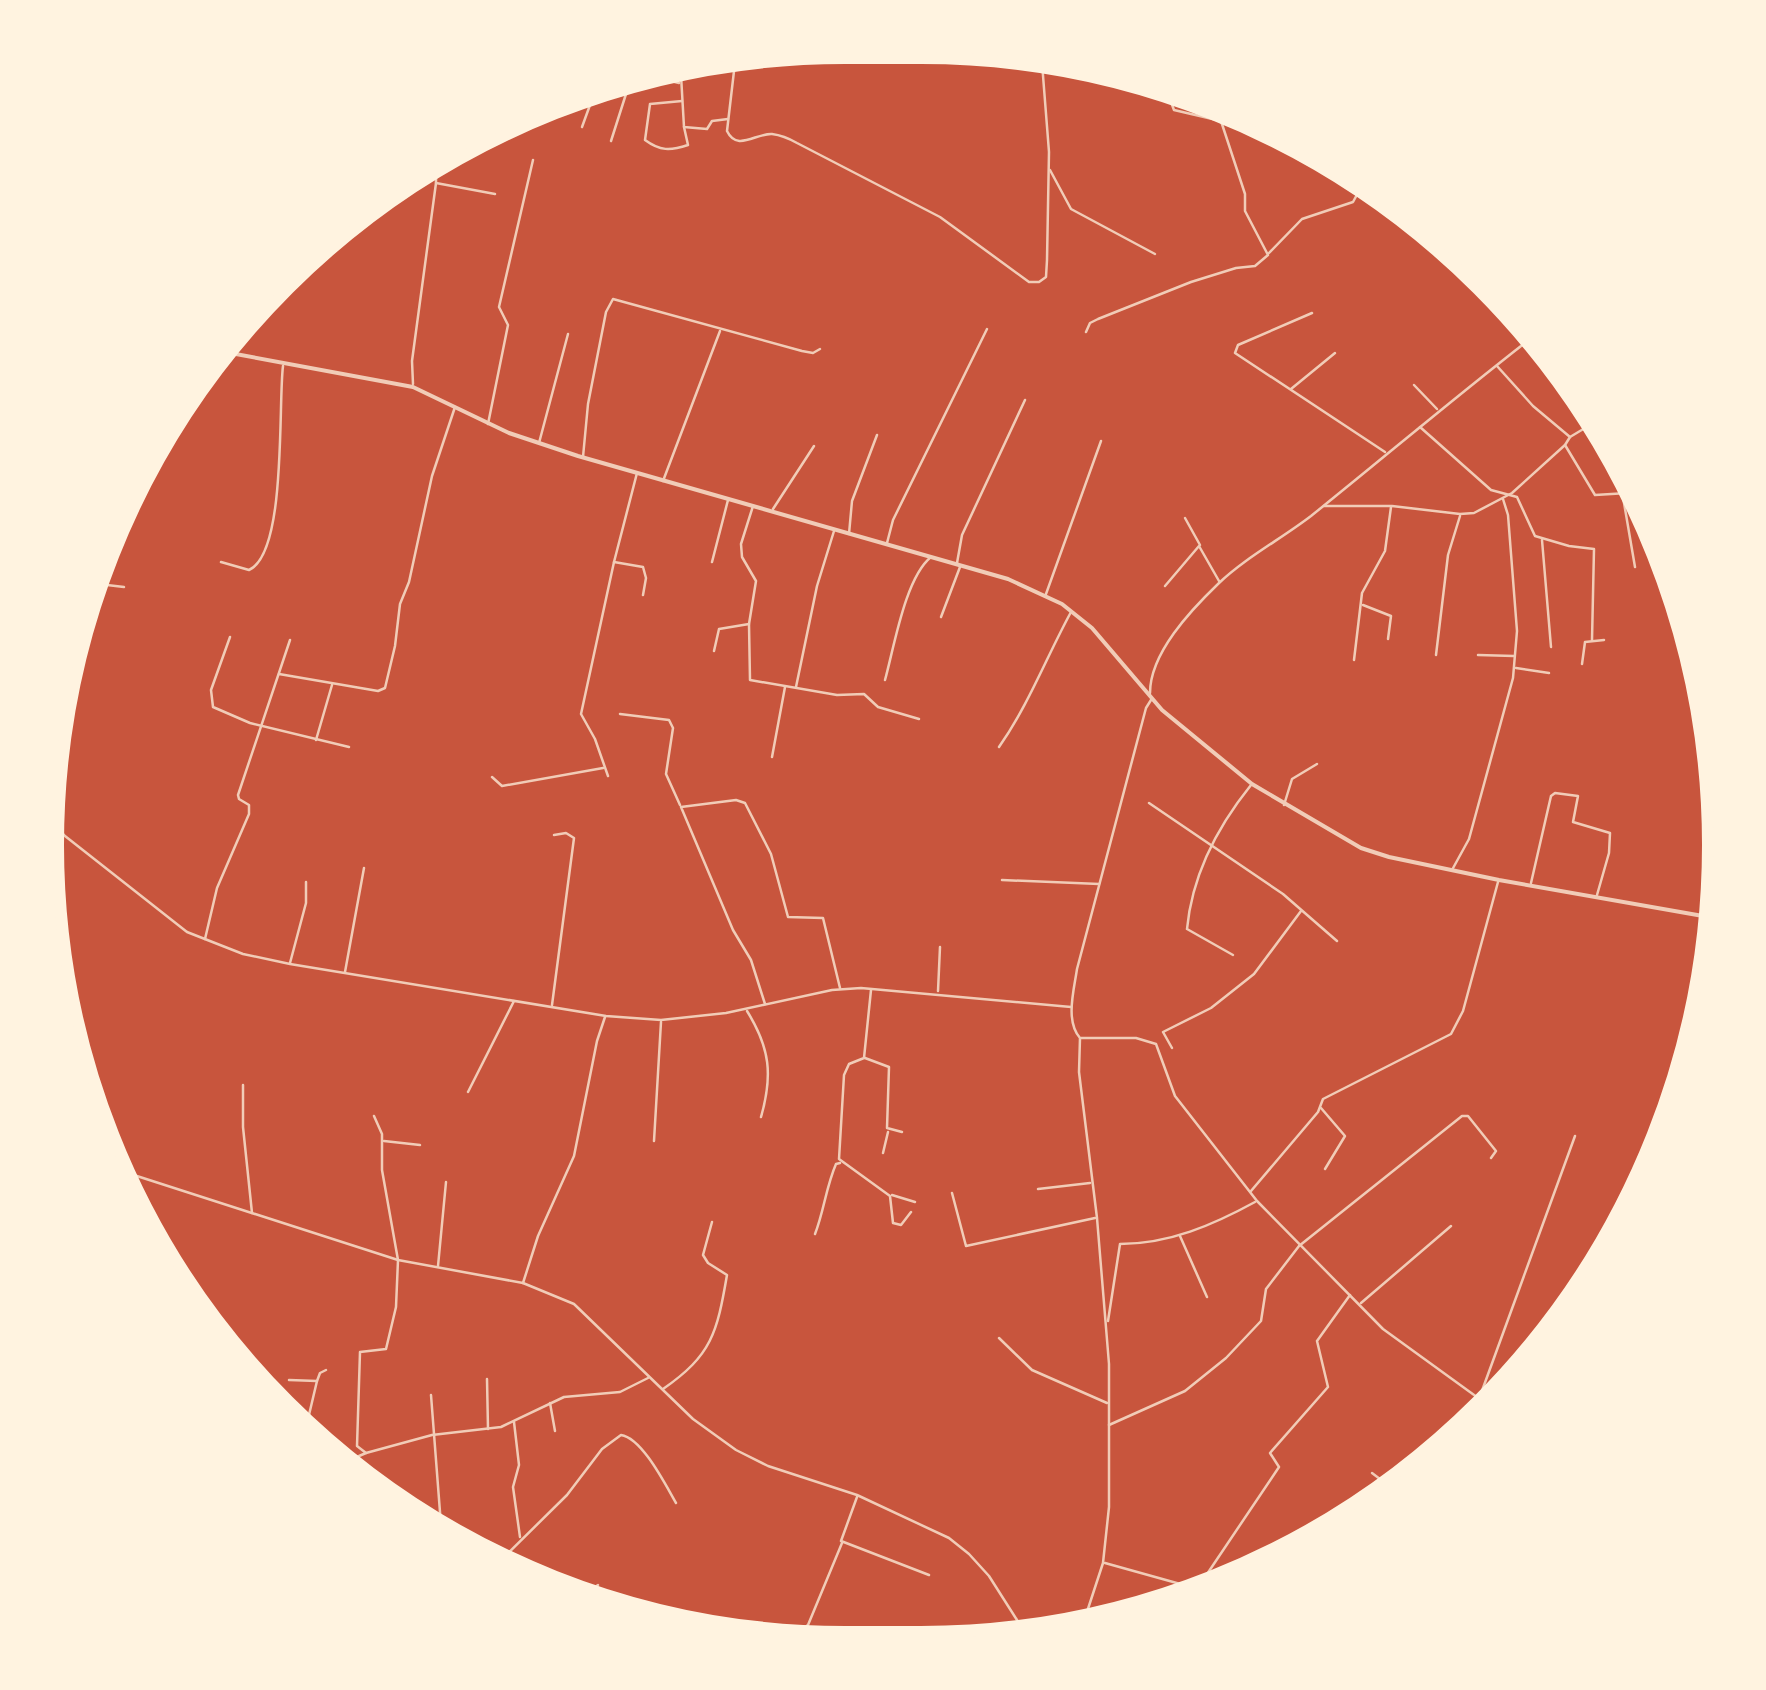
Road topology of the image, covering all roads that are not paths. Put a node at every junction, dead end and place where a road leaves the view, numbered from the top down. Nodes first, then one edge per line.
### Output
1 (735, 65) edge
2 (1042, 67) edge
3 (680, 75) edge
4 (662, 79) edge
5 (680, 84) junction
6 (629, 88) edge
7 (1171, 98) edge
8 (592, 99) edge
9 (682, 101) junction
10 (728, 119) junction
11 (1228, 120) edge
12 (1221, 121) junction
13 (582, 128) dead end
14 (684, 128) junction
15 (612, 141) dead end
16 (533, 160) dead end
17 (1049, 168) junction
18 (436, 172) edge
19 (436, 182) junction
20 (1359, 190) edge
21 (496, 194) dead end
22 (1155, 254) dead end
23 (1268, 255) junction
24 (1312, 314) dead end
25 (988, 329) dead end
26 (721, 330) junction
27 (1086, 332) dead end
28 (568, 334) dead end
29 (1526, 342) edge
30 (820, 349) dead end
31 (230, 353) edge
32 (1335, 353) dead end
33 (284, 364) junction
34 (1496, 365) junction
35 (1414, 385) dead end
36 (413, 387) junction
37 (1290, 390) junction
38 (1025, 400) dead end
39 (455, 406) junction
40 (1438, 410) junction
41 (488, 424) junction
42 (1419, 426) junction
43 (1588, 426) edge
44 (877, 435) dead end
45 (1570, 437) junction
46 (1101, 440) dead end
47 (539, 443) junction
48 (1565, 445) junction
49 (814, 446) dead end
50 (1386, 453) junction
51 (584, 457) junction
52 (638, 471) junction
53 (663, 481) junction
54 (1512, 494) junction
55 (1623, 495) joint
56 (728, 498) junction
57 (1503, 498) junction
58 (753, 505) junction
59 (1323, 506) junction
60 (1392, 506) junction
61 (773, 510) junction
62 (1460, 514) junction
63 (1185, 518) dead end
64 (835, 529) junction
65 (848, 534) junction
66 (1542, 539) junction
67 (887, 545) junction
68 (1200, 546) junction
69 (932, 557) junction
70 (221, 562) dead end
71 (614, 562) junction
72 (712, 562) dead end
73 (959, 565) junction
74 (1634, 567) dead end
75 (1220, 582) junction
76 (102, 583) edge
77 (124, 586) dead end
78 (1166, 586) dead end
79 (643, 595) dead end
80 (1046, 596) junction
81 (1362, 605) junction
82 (1071, 611) junction
83 (941, 617) dead end
84 (749, 624) junction
85 (230, 638) dead end
86 (1388, 639) dead end
87 (290, 640) dead end
88 (1592, 640) junction
89 (1604, 640) dead end
90 (1551, 647) dead end
91 (714, 651) dead end
92 (1478, 654) dead end
93 (1436, 655) dead end
94 (1515, 656) junction
95 (1354, 660) dead end
96 (1582, 664) dead end
97 (1514, 668) junction
98 (1548, 672) dead end
99 (279, 674) junction
100 (885, 680) dead end
101 (332, 684) junction
102 (786, 686) junction
103 (796, 688) junction
104 (1152, 699) junction
105 (620, 714) dead end
106 (919, 719) dead end
107 (262, 726) junction
108 (315, 741) junction
109 (349, 747) dead end
110 (999, 747) dead end
111 (772, 757) dead end
112 (1317, 764) dead end
113 (605, 768) junction
114 (608, 776) dead end
115 (492, 778) dead end
116 (1252, 784) junction
117 (1149, 803) dead end
118 (1284, 805) junction
119 (681, 807) junction
120 (58, 827) edge
121 (554, 835) dead end
122 (1212, 844) junction
123 (364, 868) dead end
124 (1452, 870) junction
125 (1002, 880) dead end
126 (1499, 880) junction
127 (306, 882) dead end
128 (1100, 884) junction
129 (1530, 886) junction
130 (1596, 897) junction
131 (1302, 910) junction
132 (1705, 916) edge
133 (204, 940) junction
134 (1337, 941) dead end
135 (940, 947) dead end
136 (1233, 955) dead end
137 (290, 964) junction
138 (345, 973) junction
139 (871, 988) junction
140 (840, 989) junction
141 (938, 992) junction
142 (514, 1000) junction
143 (766, 1005) junction
144 (552, 1006) junction
145 (1072, 1007) junction
146 (746, 1009) junction
147 (606, 1016) junction
148 (660, 1020) junction
149 (1080, 1038) junction
150 (1172, 1048) dead end
151 (864, 1058) junction
152 (242, 1085) dead end
153 (468, 1092) dead end
154 (1320, 1106) junction
155 (374, 1116) dead end
156 (761, 1117) dead end
157 (888, 1131) junction
158 (902, 1132) dead end
159 (1575, 1136) dead end
160 (383, 1141) junction
161 (654, 1141) dead end
162 (420, 1145) dead end
163 (883, 1152) dead end
164 (1491, 1158) dead end
165 (842, 1163) junction
166 (1325, 1169) dead end
167 (130, 1174) edge
168 (446, 1182) dead end
169 (1092, 1183) junction
170 (1038, 1189) dead end
171 (952, 1193) dead end
172 (1250, 1193) junction
173 (890, 1196) junction
174 (1257, 1201) junction
175 (914, 1202) dead end
176 (911, 1212) dead end
177 (252, 1215) junction
178 (1097, 1218) junction
179 (712, 1222) dead end
180 (1451, 1226) dead end
181 (815, 1234) dead end
182 (1180, 1235) junction
183 (1299, 1246) junction
184 (398, 1260) junction
185 (438, 1268) junction
186 (522, 1284) junction
187 (1351, 1294) junction
188 (1207, 1296) dead end
189 (1361, 1304) junction
190 (1106, 1328) junction
191 (999, 1338) dead end
192 (326, 1370) dead end
193 (650, 1377) junction
194 (487, 1379) dead end
195 (289, 1380) dead end
196 (317, 1382) junction
197 (662, 1390) junction
198 (431, 1395) dead end
199 (1479, 1399) junction
200 (550, 1402) junction
201 (1108, 1404) junction
202 (1476, 1404) edge
203 (308, 1420) edge
204 (514, 1421) junction
205 (1108, 1426) junction
206 (488, 1430) junction
207 (555, 1431) dead end
208 (432, 1436) junction
209 (366, 1453) junction
210 (352, 1459) edge
211 (1372, 1474) dead end
212 (1383, 1482) edge
213 (857, 1495) junction
214 (676, 1503) dead end
215 (440, 1520) edge
216 (520, 1539) junction
217 (842, 1542) junction
218 (506, 1553) joint
219 (508, 1556) edge
220 (1103, 1562) junction
221 (930, 1575) dead end
222 (1204, 1580) edge
223 (598, 1585) dead end
224 (1186, 1587) edge
225 (590, 1590) edge
226 (1086, 1614) edge
227 (1019, 1627) edge
228 (798, 1631) edge

1 - 10 street
2 - 17 street
3 - 5 street
4 - 5 street
5 - 9 street
6 - 15 street
7 - 12 street
8 - 13 street
9 - 14 street
9 - 14 street
10 - 14 street
10 - 17 street
11 - 12 street
12 - 23 street
16 - 41 street
17 - 22 street
18 - 19 street
19 - 21 street
19 - 36 street
20 - 23 street
23 - 27 street
24 - 37 street
25 - 67 street
26 - 30 street
26 - 51 street
26 - 53 street
28 - 47 street
29 - 34 street
31 - 33 street
32 - 37 street
33 - 36 street
33 - 70 street
34 - 40 street
34 - 45 street
35 - 40 street
36 - 39 street
37 - 50 street
38 - 73 street
39 - 41 street
39 - 101 street
40 - 42 street
41 - 47 street
42 - 50 street
42 - 54 street
43 - 45 street
44 - 65 street
45 - 48 street
46 - 80 street
47 - 51 street
48 - 54 street
48 - 55 street
49 - 61 street
50 - 59 street
51 - 52 street
52 - 53 street
52 - 71 street
53 - 56 street
54 - 57 street
54 - 66 street
55 - 74 street
56 - 58 street
56 - 72 street
57 - 62 street
57 - 94 street
58 - 61 street
58 - 84 street
59 - 60 street
59 - 75 street
60 - 62 street
60 - 81 street
61 - 64 street
62 - 93 street
63 - 68 street
64 - 65 street
64 - 103 street
65 - 67 street
66 - 88 street
66 - 90 street
67 - 69 street
68 - 75 street
68 - 78 street
69 - 73 street
69 - 100 street
71 - 79 street
71 - 113 street
73 - 80 street
73 - 83 street
75 - 104 street
76 - 77 street
80 - 82 street
81 - 86 street
81 - 95 street
82 - 104 street
82 - 110 street
84 - 91 street
84 - 102 street
85 - 107 street
87 - 99 street
88 - 89 street
88 - 96 street
92 - 94 street
94 - 97 street
97 - 98 street
97 - 124 street
99 - 101 street
99 - 107 street
101 - 108 street
102 - 103 street
102 - 111 street
103 - 106 street
104 - 116 street
104 - 128 street
105 - 119 street
107 - 108 street
107 - 133 street
108 - 109 street
112 - 118 street
113 - 114 street
113 - 115 street
116 - 118 street
116 - 122 street
117 - 122 street
118 - 124 street
119 - 140 street
119 - 143 street
120 - 133 street
121 - 144 street
122 - 131 street
122 - 136 street
123 - 138 street
124 - 126 street
125 - 128 street
126 - 129 street
126 - 154 street
127 - 137 street
128 - 145 street
129 - 130 street
129 - 130 street
130 - 132 street
131 - 134 street
131 - 150 street
133 - 137 street
135 - 141 street
137 - 138 street
138 - 142 street
139 - 140 street
139 - 141 street
139 - 151 street
140 - 143 street
141 - 145 street
142 - 144 street
142 - 153 street
143 - 146 street
144 - 147 street
145 - 149 street
146 - 148 street
146 - 156 street
147 - 148 street
147 - 186 street
148 - 161 street
149 - 169 street
149 - 172 street
151 - 157 street
151 - 165 street
152 - 177 street
154 - 166 street
154 - 172 street
155 - 160 street
157 - 158 street
157 - 163 street
159 - 199 street
160 - 162 street
160 - 184 street
164 - 183 street
165 - 173 street
165 - 181 street
167 - 177 street
168 - 185 street
169 - 170 street
169 - 178 street
171 - 178 street
172 - 174 street
173 - 175 street
173 - 176 street
174 - 182 street
174 - 183 street
177 - 184 street
178 - 190 street
179 - 197 street
180 - 189 street
182 - 188 street
182 - 190 street
183 - 187 street
183 - 205 street
184 - 185 street
184 - 209 street
185 - 186 street
186 - 193 street
187 - 189 street
187 - 222 street
189 - 199 street
190 - 201 street
191 - 201 street
192 - 196 street
193 - 197 street
193 - 200 street
194 - 206 street
195 - 196 street
196 - 203 street
197 - 213 street
198 - 208 street
199 - 202 street
200 - 204 street
200 - 207 street
201 - 205 street
204 - 206 street
204 - 216 street
205 - 220 street
206 - 208 street
208 - 209 street
208 - 215 street
209 - 210 street
211 - 212 street
213 - 217 street
213 - 227 street
214 - 216 street
216 - 218 street
217 - 221 street
217 - 228 street
218 - 219 street
220 - 224 street
220 - 226 street
223 - 225 street

